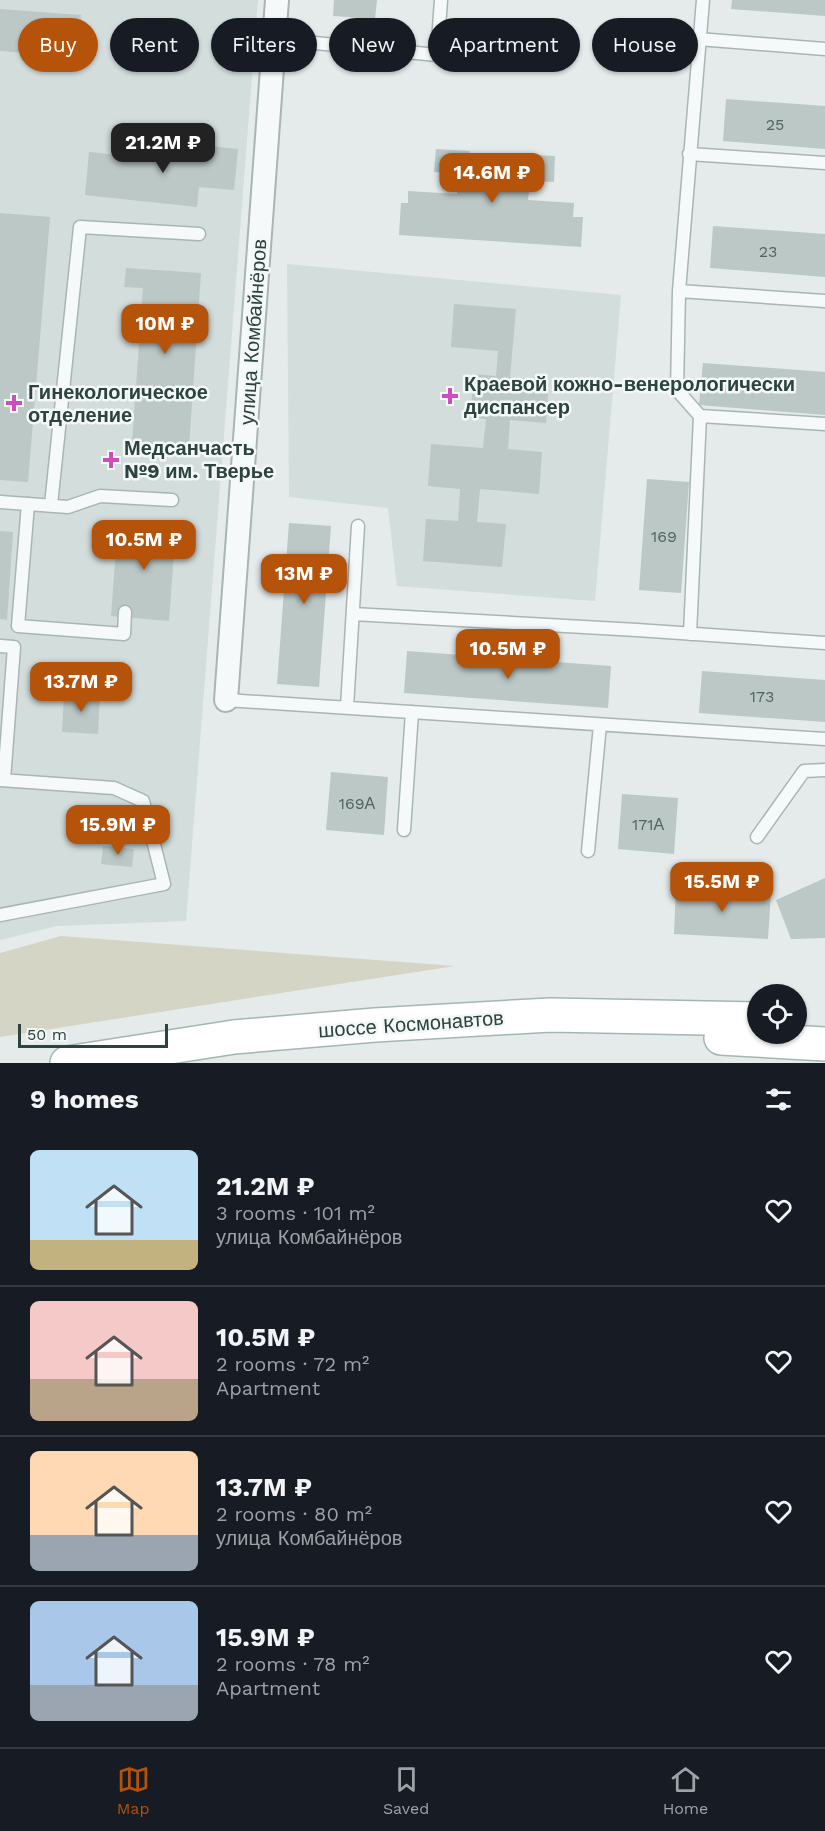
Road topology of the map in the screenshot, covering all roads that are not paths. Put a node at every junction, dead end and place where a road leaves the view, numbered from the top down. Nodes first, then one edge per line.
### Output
1 (277, 0) edge
2 (441, 0) edge
3 (703, 0) edge
4 (276, 18) edge
5 (698, 39) joint
6 (317, 43) edge
7 (825, 49) edge
8 (272, 72) edge
9 (695, 72) edge
10 (689, 154) junction
11 (825, 164) edge
12 (199, 234) dead end
13 (679, 291) junction
14 (825, 301) edge
15 (700, 416) junction
16 (825, 424) edge
17 (172, 500) dead end
18 (0, 501) edge
19 (28, 504) junction
20 (51, 505) junction
21 (358, 526) dead end
22 (125, 612) dead end
23 (353, 614) junction
24 (690, 634) junction
25 (825, 644) edge
26 (0, 646) edge
27 (226, 700) joint
28 (346, 707) junction
29 (412, 712) junction
30 (600, 725) junction
31 (825, 739) edge
32 (825, 770) edge
33 (2, 780) edge
34 (404, 830) dead end
35 (756, 837) dead end
36 (588, 850) dead end
37 (0, 915) edge
38 (747, 1019) edge
39 (807, 1021) edge
40 (825, 1022) edge
41 (825, 1044) edge
42 (67, 1063) edge
43 (210, 1063) edge

1 - 4 street, улица Комбайнёров
2 - 6 lane
3 - 5 lane
5 - 7 lane
8 - 27 street, улица Комбайнёров
9 - 10 lane
10 - 11 lane
10 - 13 lane
12 - 20 lane
13 - 14 lane
13 - 15 lane
15 - 16 lane
15 - 24 lane
17 - 20 lane
18 - 19 lane
19 - 20 lane
19 - 22 lane
21 - 23 lane
23 - 24 lane
23 - 28 lane
24 - 25 lane
26 - 33 lane
27 - 28 lane
28 - 29 lane
29 - 30 lane
29 - 34 lane
30 - 31 lane
30 - 36 lane
32 - 35 lane
33 - 37 lane
38 - 42 main road, шоссе Космонавтов
39 - 40 main road
41 - 43 main road, шоссе Космонавтов

